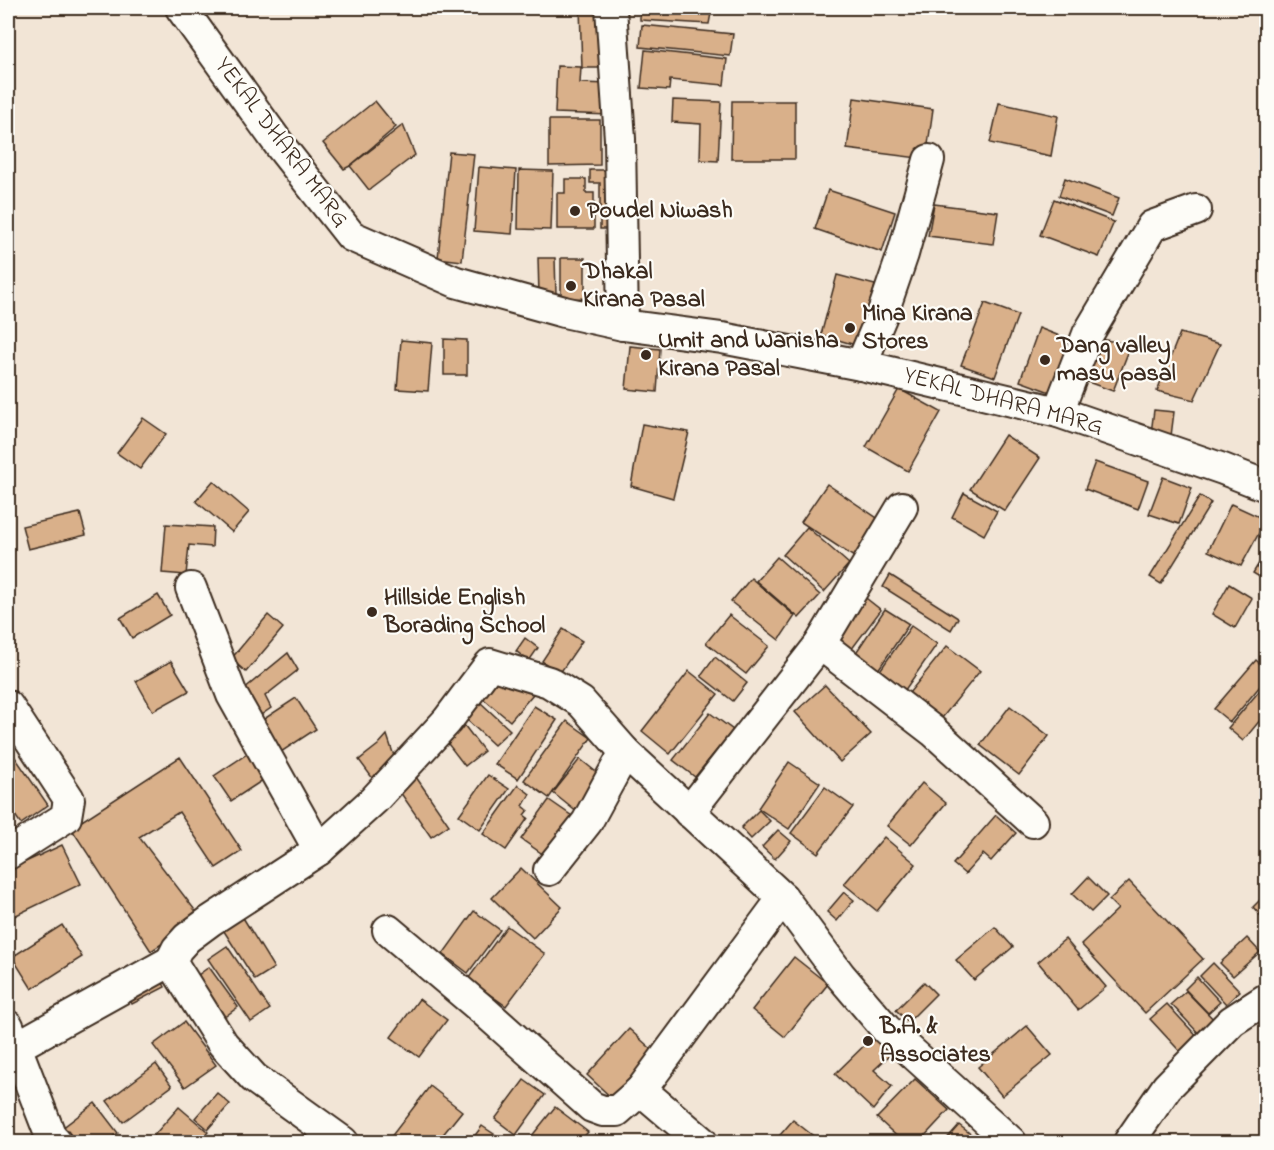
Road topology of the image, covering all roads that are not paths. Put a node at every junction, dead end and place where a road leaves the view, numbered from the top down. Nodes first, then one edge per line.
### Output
1 (181, 8) edge
2 (611, 8) edge
3 (929, 160) dead end
4 (1196, 210) dead end
5 (623, 325) junction
6 (861, 365) junction
7 (1058, 412) junction
8 (1266, 486) edge
9 (902, 507) dead end
10 (191, 588) dead end
11 (820, 644) junction
12 (8, 706) edge
13 (625, 752) junction
14 (689, 812) junction
15 (1034, 822) dead end
16 (320, 850) junction
17 (8, 854) edge
18 (549, 870) dead end
19 (783, 898) junction
20 (388, 930) dead end
21 (171, 960) junction
22 (1266, 999) edge
23 (12, 1036) edge
24 (641, 1090) junction
25 (50, 1141) edge
26 (343, 1143) edge
27 (702, 1143) edge
28 (1011, 1143) edge
29 (1129, 1143) edge

1 - 5 street, YEKAL DHARA MARG
2 - 5 street
3 - 6 street
4 - 7 street
5 - 6 street, YEKAL DHARA MARG
6 - 7 street, YEKAL DHARA MARG
7 - 8 street, YEKAL DHARA MARG
9 - 11 street
10 - 16 street
11 - 14 street
11 - 15 street
12 - 17 street
13 - 14 street
13 - 16 street
13 - 18 street
14 - 19 street
16 - 21 street
19 - 24 street
19 - 28 street
20 - 24 street
21 - 23 street
21 - 26 street
22 - 29 street
23 - 25 street
24 - 27 street

